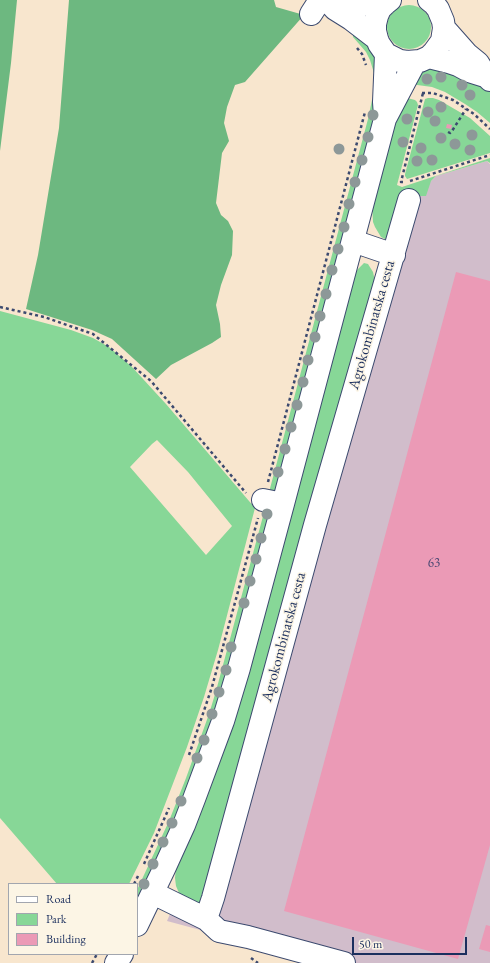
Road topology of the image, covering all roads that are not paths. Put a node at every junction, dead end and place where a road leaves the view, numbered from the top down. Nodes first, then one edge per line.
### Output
1 (342, 0) edge
2 (432, 1) edge
3 (387, 2) edge
4 (320, 4) edge
5 (444, 28) junction
6 (381, 46) junction
7 (422, 59) junction
8 (488, 78) edge
9 (385, 119) junction
10 (409, 200) dead end
11 (352, 241) junction
12 (394, 255) junction
13 (153, 893) junction
14 (206, 919) junction
15 (138, 923) edge
16 (344, 963) edge

1 - 3 street
2 - 5 street
3 - 6 street
4 - 6 street
5 - 7 street
5 - 8 street
6 - 7 street
6 - 9 street
7 - 8 street
7 - 9 street
9 - 11 street
10 - 12 street
11 - 12 street, Agrokombinatska cesta
11 - 13 street
12 - 14 street, Agrokombinatska cesta
13 - 14 street
13 - 15 street
14 - 16 street

